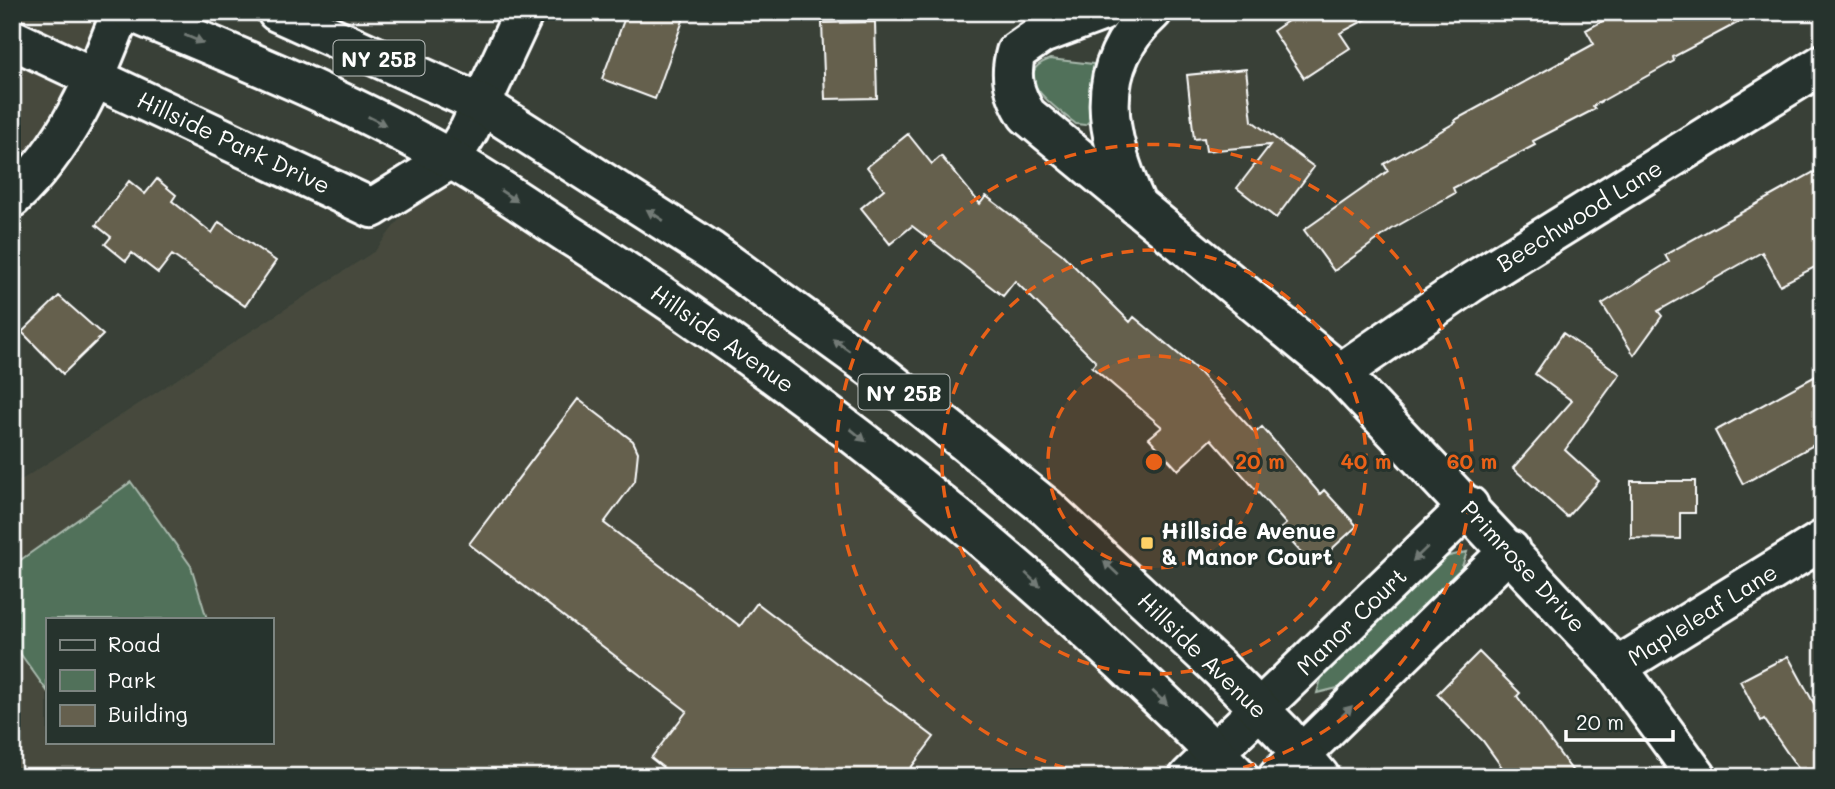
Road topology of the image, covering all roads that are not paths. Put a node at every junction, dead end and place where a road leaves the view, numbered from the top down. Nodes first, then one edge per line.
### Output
1 (121, 12) edge
2 (131, 12) edge
3 (277, 12) edge
4 (1101, 12) edge
5 (1152, 12) edge
6 (519, 14) edge
7 (12, 39) edge
8 (1823, 64) edge
9 (97, 76) junction
10 (481, 104) junction
11 (451, 159) junction
12 (12, 198) edge
13 (1139, 211) junction
14 (1340, 373) junction
15 (1469, 506) junction
16 (1823, 540) edge
17 (1510, 550) junction
18 (1617, 667) junction
19 (1259, 709) junction
20 (1219, 760) edge
21 (1300, 770) edge
22 (1698, 777) edge

1 - 9 street
2 -> 11 street, Hillside Avenue / NY 25B
3 - 10 street, Hillside Avenue / NY 25B
4 - 13 street, Primrose Drive
5 - 13 street, Primrose Drive
6 - 10 street
7 - 9 street, Hillside Park Drive
8 - 14 street, Beechwood Lane
9 - 11 street, Hillside Park Drive
9 - 12 street
10 - 11 street
19 -> 10 street, Hillside Avenue / NY 25B
11 -> 20 street, Hillside Avenue / NY 25B
13 - 14 street, Primrose Drive
14 - 15 street, Primrose Drive
15 - 17 street, Primrose Drive
15 -> 19 street, Manor Court
16 - 18 street, Mapleleaf Lane
17 - 18 street, Primrose Drive
21 -> 17 street
18 - 22 street, Primrose Drive
19 - 20 street, Manor Court
19 - 21 street, Hillside Avenue / NY 25B

